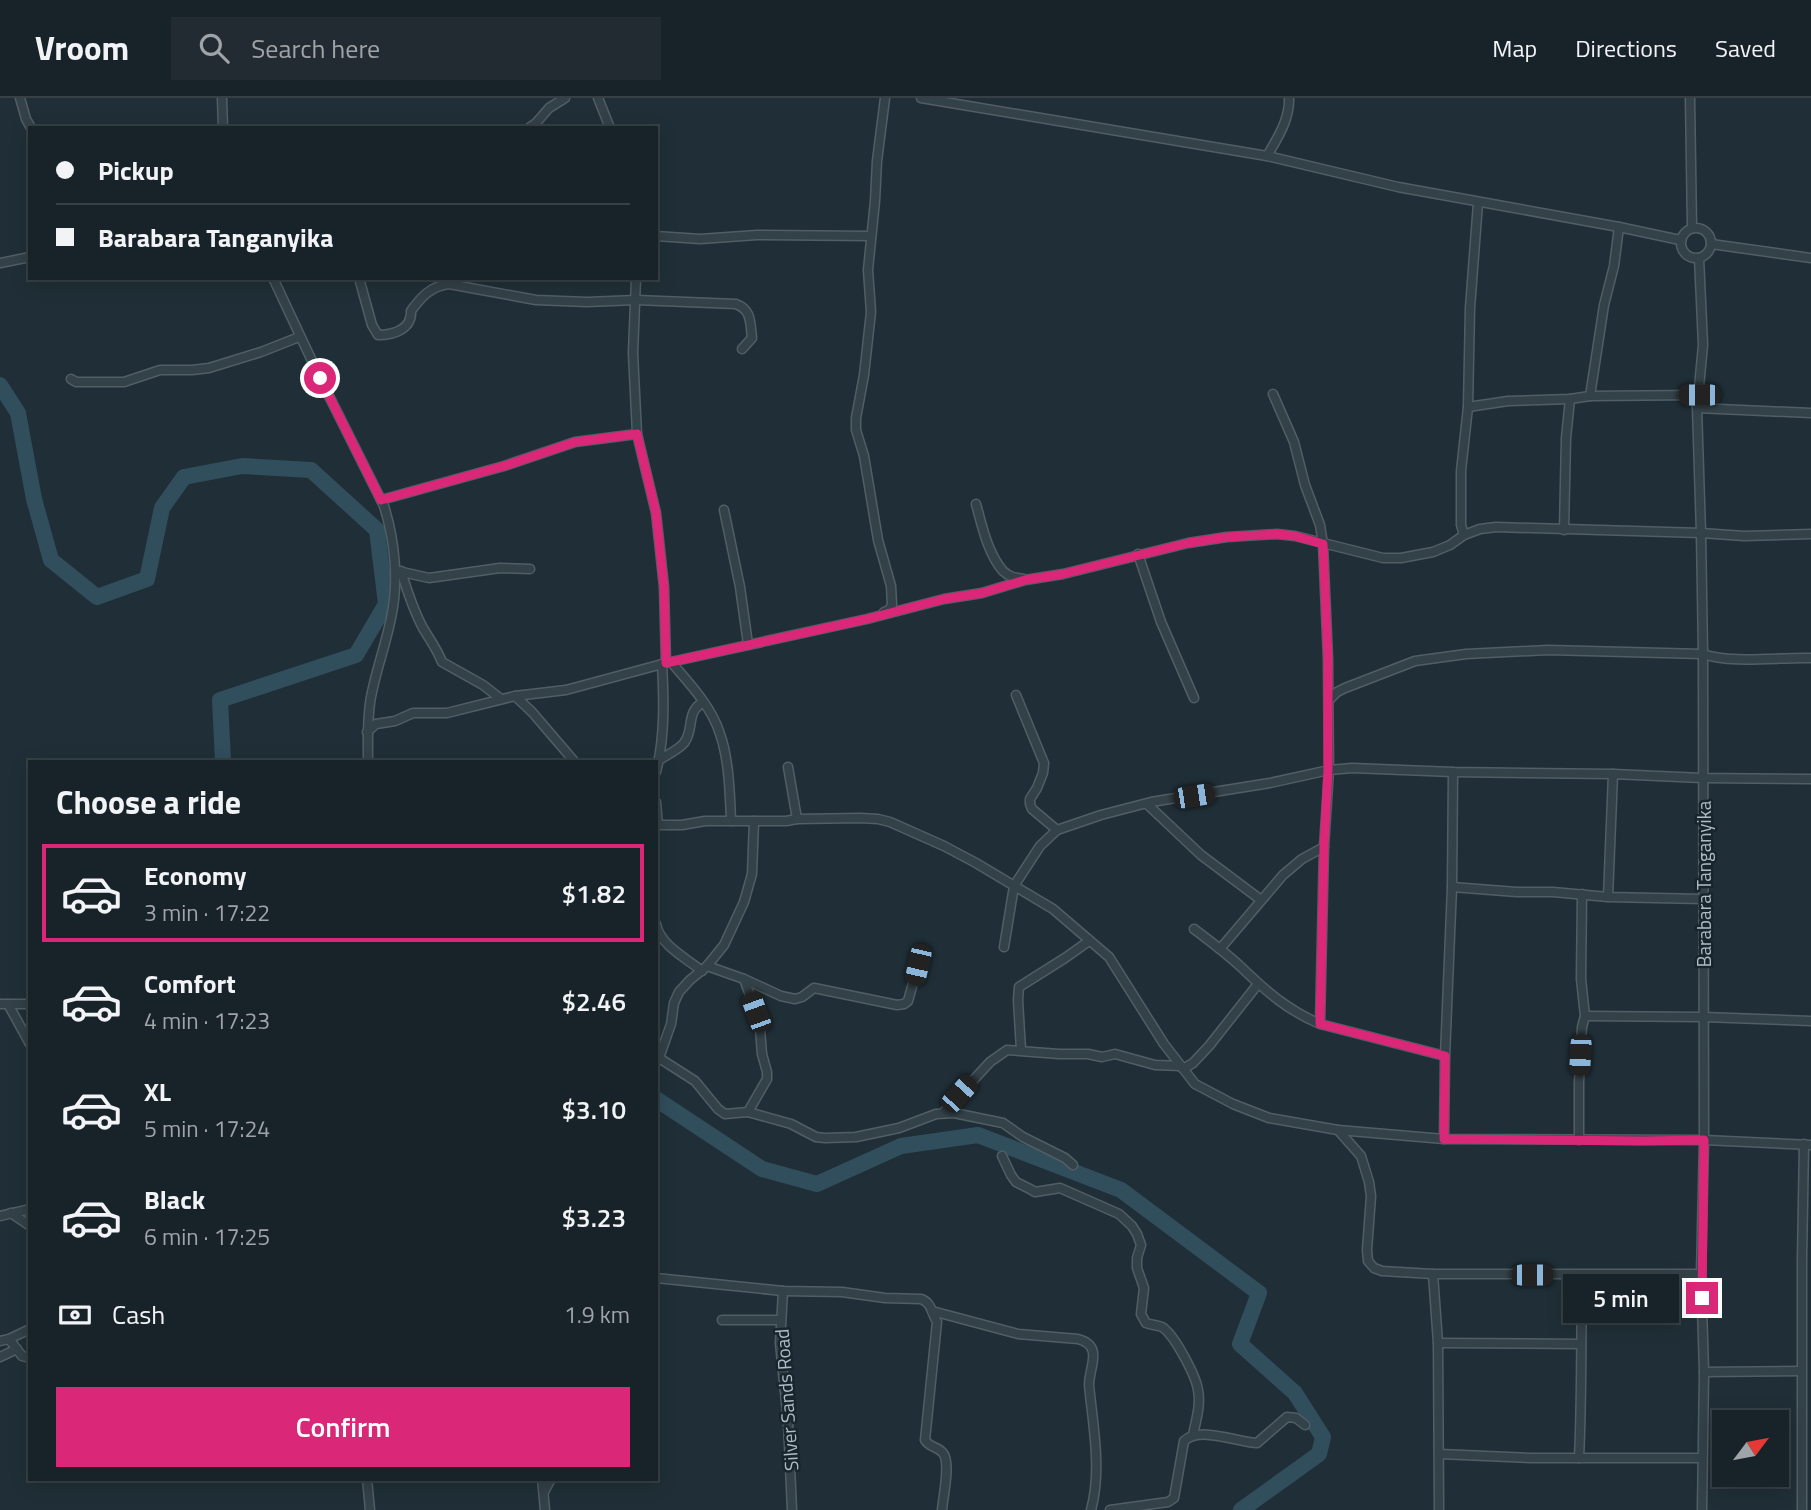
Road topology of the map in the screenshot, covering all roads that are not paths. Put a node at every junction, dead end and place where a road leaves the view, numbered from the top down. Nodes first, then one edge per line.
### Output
1 (20, 98) edge
2 (222, 98) edge
3 (565, 98) edge
4 (598, 98) edge
5 (885, 98) edge
6 (921, 98) edge
7 (1289, 98) edge
8 (1689, 98) edge
9 (30, 126) edge
10 (223, 126) edge
11 (532, 126) edge
12 (609, 126) edge
13 (1267, 156) junction
14 (1478, 203) junction
15 (1619, 227) junction
16 (1692, 228) junction
17 (658, 236) edge
18 (872, 236) junction
19 (1681, 240) junction
20 (1711, 244) junction
21 (28, 257) edge
22 (1699, 258) junction
23 (1811, 258) edge
24 (0, 263) edge
25 (274, 280) edge
26 (360, 280) edge
27 (636, 280) edge
28 (636, 300) junction
29 (299, 337) junction
30 (742, 349) dead end
31 (71, 379) dead end
32 (1273, 394) dead end
33 (1699, 395) junction
34 (1590, 396) junction
35 (1570, 399) junction
36 (1468, 407) junction
37 (1697, 408) junction
38 (1811, 413) edge
39 (637, 434) junction
40 (381, 500) junction
41 (976, 504) dead end
42 (724, 510) dead end
43 (1564, 530) junction
44 (1702, 533) junction
45 (1811, 534) edge
46 (1464, 535) junction
47 (1323, 544) junction
48 (1138, 554) junction
49 (530, 569) dead end
50 (398, 571) junction
51 (1025, 580) junction
52 (881, 614) junction
53 (748, 644) junction
54 (1703, 654) junction
55 (1811, 658) edge
56 (666, 663) junction
57 (515, 695) junction
58 (1016, 695) dead end
59 (1194, 698) dead end
60 (501, 699) junction
61 (1329, 700) junction
62 (702, 702) junction
63 (367, 732) junction
64 (368, 760) edge
65 (573, 760) edge
66 (659, 760) junction
67 (658, 764) edge
68 (788, 767) dead end
69 (1328, 770) junction
70 (1453, 772) junction
71 (1613, 774) junction
72 (1702, 778) junction
73 (1811, 779) edge
74 (1147, 804) junction
75 (797, 819) junction
76 (731, 821) junction
77 (754, 821) junction
78 (658, 825) edge
79 (1057, 830) junction
80 (1324, 847) junction
81 (1014, 886) junction
82 (1452, 887) junction
83 (1582, 894) junction
84 (1608, 897) junction
85 (1703, 899) junction
86 (1261, 900) junction
87 (1194, 929) dead end
88 (658, 932) edge
89 (1089, 941) junction
90 (1004, 947) dead end
91 (1220, 949) junction
92 (918, 965) dead end
93 (705, 968) junction
94 (744, 979) junction
95 (1258, 984) junction
96 (4, 1004) edge
97 (28, 1004) edge
98 (1585, 1016) junction
99 (1704, 1017) junction
100 (1811, 1021) edge
101 (1320, 1024) junction
102 (28, 1041) edge
103 (1021, 1050) junction
104 (1445, 1056) junction
105 (658, 1059) edge
106 (1182, 1068) junction
107 (748, 1112) junction
108 (943, 1113) junction
109 (1338, 1130) junction
110 (1444, 1139) junction
111 (1578, 1140) junction
112 (1704, 1140) junction
113 (1808, 1144) edge
114 (1002, 1156) dead end
115 (1073, 1165) dead end
116 (28, 1209) edge
117 (11, 1213) junction
118 (0, 1216) edge
119 (28, 1225) edge
120 (1806, 1260) edge
121 (1433, 1274) junction
122 (1701, 1274) junction
123 (1582, 1275) junction
124 (658, 1278) edge
125 (783, 1291) junction
126 (931, 1308) junction
127 (722, 1320) dead end
128 (780, 1320) junction
129 (28, 1330) edge
130 (5, 1340) edge
131 (1438, 1343) junction
132 (1581, 1345) junction
133 (17, 1349) junction
134 (0, 1357) edge
135 (28, 1358) edge
136 (1801, 1371) junction
137 (1704, 1372) junction
138 (1305, 1425) dead end
139 (1193, 1435) junction
140 (1801, 1449) junction
141 (1811, 1450) edge
142 (1440, 1454) junction
143 (1579, 1458) junction
144 (1702, 1458) junction
145 (367, 1481) edge
146 (542, 1481) edge
147 (550, 1481) edge
148 (544, 1492) junction
149 (370, 1510) edge
150 (545, 1510) edge
151 (792, 1510) edge
152 (942, 1510) edge
153 (1091, 1510) edge
154 (1110, 1510) edge
155 (1439, 1510) edge
156 (1702, 1510) edge
157 (1802, 1510) edge

1 - 9 street
2 - 10 street
3 - 11 street
4 - 12 street
5 - 18 street
6 - 13 street
7 - 13 street
8 - 16 street
13 - 14 street
14 - 15 street
14 - 36 street
15 - 19 street
15 - 34 street
16 - 19 street
16 - 20 street
17 - 18 street
18 - 52 street
19 - 22 street
20 - 22 street
20 - 23 street
21 - 24 street
22 - 33 street, Barabara Tanganyika
25 - 29 street
26 - 28 street
27 - 28 street
28 - 30 street
28 - 39 street
29 - 31 street
29 - 40 street
32 - 47 street
33 - 34 street
33 - 37 street, Barabara Tanganyika
34 - 35 street
35 - 36 street
35 - 43 street
36 - 46 street
37 - 38 street
37 - 44 street, Barabara Tanganyika
39 - 40 street
39 - 56 street
40 - 50 street
41 - 51 street
42 - 53 street
43 - 44 street
43 - 46 street
44 - 45 street
44 - 54 street, Barabara Tanganyika
46 - 47 street
47 - 48 street
47 - 61 street
48 - 51 street
48 - 59 street
49 - 50 street
50 - 60 street
50 - 63 street
51 - 52 street
52 - 53 street
53 - 56 street
54 - 55 street
54 - 61 street
54 - 72 street, Barabara Tanganyika
56 - 57 street
56 - 62 street
56 - 66 street
57 - 60 street
57 - 65 street
58 - 79 street
60 - 63 street
61 - 69 street
62 - 66 street
62 - 76 street
63 - 64 street
66 - 67 street
68 - 75 street
69 - 70 street
69 - 74 street
69 - 80 street
70 - 71 street
70 - 82 street
71 - 72 street
71 - 84 street
72 - 73 street
72 - 85 street, Barabara Tanganyika
74 - 79 street
74 - 86 street
75 - 77 street
75 - 81 street
76 - 77 street
76 - 78 street
77 - 93 street
79 - 81 street
80 - 86 street
80 - 101 street
81 - 89 street
81 - 90 street
82 - 83 street
82 - 104 street
83 - 84 street
83 - 98 street
84 - 85 street
85 - 99 street, Barabara Tanganyika
86 - 91 street
87 - 91 street
88 - 93 street
89 - 103 street
89 - 106 street
91 - 95 street
92 - 94 street
93 - 94 street
93 - 105 street
94 - 107 street
95 - 101 street
95 - 106 street
96 - 97 street
96 - 102 street
98 - 99 street
98 - 111 street
99 - 100 street
99 - 112 street, Barabara Tanganyika
101 - 104 street
103 - 106 street
103 - 108 street
104 - 110 street
105 - 107 street
106 - 109 street
107 - 108 street
108 - 115 street
109 - 110 street
109 - 121 street
110 - 111 street
111 - 112 street
112 - 113 street
112 - 122 street, Barabara Tanganyika
113 - 120 street
114 - 139 street
116 - 117 street
117 - 118 street
117 - 119 street
120 - 136 street
121 - 123 street
121 - 131 street
122 - 123 street
122 - 137 street, Barabara Tanganyika
123 - 132 street
124 - 125 street
125 - 126 street
125 - 128 street, Silver Sands Road
126 - 152 street
126 - 153 street
127 - 128 street
128 - 151 street, Silver Sands Road
129 - 130 street
130 - 133 street
131 - 132 street
131 - 142 street
132 - 143 street
133 - 134 street
133 - 135 street
136 - 137 street
136 - 140 street
137 - 144 street, Barabara Tanganyika
138 - 139 street
139 - 154 street
140 - 141 street
140 - 157 street
142 - 143 street
142 - 155 street
143 - 144 street
144 - 156 street, Barabara Tanganyika
145 - 149 street
146 - 148 street
147 - 148 street
148 - 150 street

